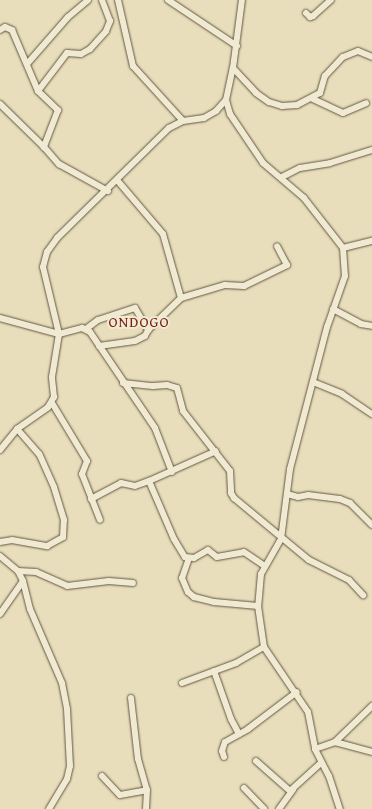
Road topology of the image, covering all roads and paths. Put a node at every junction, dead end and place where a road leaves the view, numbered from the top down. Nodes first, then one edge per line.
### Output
1 (88, 0) edge
2 (102, 0) edge
3 (118, 0) edge
4 (168, 0) edge
5 (242, 0) edge
6 (331, 0) edge
7 (306, 13) dead end
8 (0, 30) edge
9 (237, 46) junction
10 (372, 57) edge
11 (27, 64) junction
12 (233, 68) junction
13 (38, 91) junction
14 (312, 99) junction
15 (226, 100) junction
16 (366, 103) dead end
17 (0, 104) edge
18 (183, 121) junction
19 (44, 147) junction
20 (372, 150) edge
21 (282, 177) junction
22 (118, 180) junction
23 (108, 191) junction
24 (372, 241) edge
25 (277, 246) dead end
26 (343, 248) junction
27 (181, 298) junction
28 (334, 309) junction
29 (0, 318) edge
30 (372, 326) edge
31 (86, 329) junction
32 (148, 330) junction
33 (59, 334) junction
34 (99, 346) junction
35 (313, 382) junction
36 (123, 383) junction
37 (52, 403) junction
38 (372, 414) edge
39 (17, 429) junction
40 (0, 450) edge
41 (216, 451) junction
42 (172, 472) junction
43 (149, 481) junction
44 (287, 494) junction
45 (91, 499) junction
46 (100, 520) dead end
47 (372, 525) edge
48 (281, 539) junction
49 (0, 542) edge
50 (0, 556) edge
51 (189, 558) junction
52 (265, 566) junction
53 (18, 571) junction
54 (23, 581) junction
55 (133, 583) dead end
56 (363, 595) dead end
57 (258, 606) junction
58 (0, 614) edge
59 (264, 647) junction
60 (214, 671) junction
61 (182, 683) dead end
62 (297, 692) junction
63 (131, 698) dead end
64 (372, 706) edge
65 (239, 734) junction
66 (334, 742) junction
67 (315, 749) junction
68 (372, 752) edge
69 (224, 757) dead end
70 (256, 761) dead end
71 (321, 763) junction
72 (102, 776) dead end
73 (244, 788) dead end
74 (147, 790) junction
75 (293, 790) junction
76 (49, 809) edge
77 (146, 809) edge
78 (264, 809) edge
79 (279, 809) edge
80 (340, 809) edge

1 - 11 street
2 - 13 street
3 - 18 street
4 - 9 street
5 - 9 street
6 - 7 street
8 - 11 street
9 - 12 street
10 - 14 street
11 - 13 street
12 - 14 street
12 - 15 street
13 - 19 street
14 - 16 street
15 - 18 street
15 - 21 street
17 - 19 street
18 - 22 street
19 - 23 street
20 - 21 street
21 - 26 street
22 - 23 street
22 - 27 street
23 - 33 street
24 - 26 street
25 - 27 street
26 - 28 street
27 - 32 street
28 - 30 street
28 - 35 street
29 - 33 street
31 - 32 street
31 - 33 street
31 - 34 street
32 - 34 street
33 - 37 street
34 - 36 street
35 - 38 street
35 - 44 street
36 - 41 street
36 - 42 street
37 - 39 street
37 - 45 street
39 - 40 street
39 - 49 street
41 - 42 street
41 - 48 street
42 - 43 street
43 - 45 street
43 - 51 street
44 - 47 street
44 - 48 street
45 - 46 street
48 - 52 street
48 - 56 street
50 - 53 street
51 - 52 street
51 - 57 street
52 - 57 street
53 - 54 street
53 - 55 street
54 - 58 street
54 - 76 street
57 - 59 street
59 - 60 street
59 - 62 street
60 - 61 street
60 - 65 street
62 - 65 street
62 - 67 street
63 - 74 street
64 - 66 street
65 - 69 street
66 - 67 street
66 - 68 street
67 - 71 street
70 - 75 street
71 - 75 street
71 - 80 street
72 - 74 street
73 - 78 street
74 - 77 street
75 - 79 street

